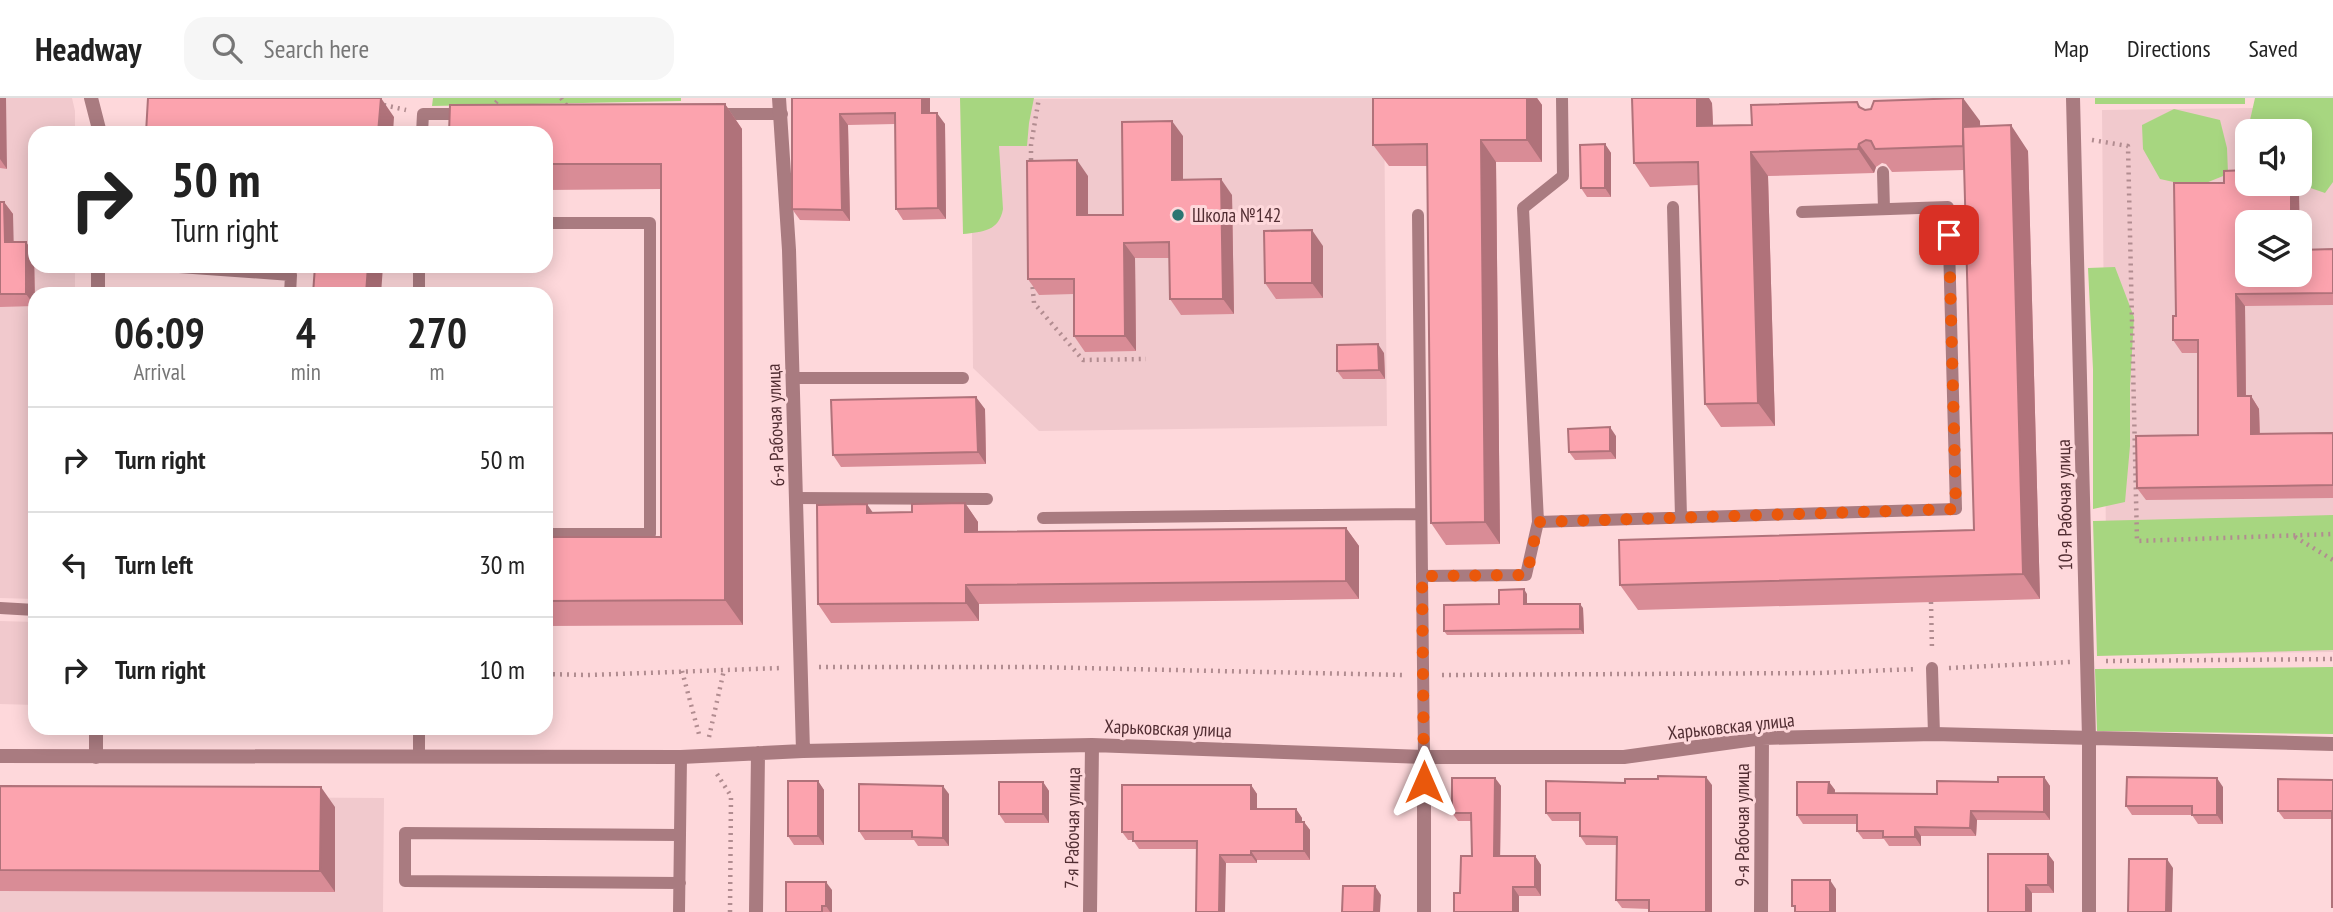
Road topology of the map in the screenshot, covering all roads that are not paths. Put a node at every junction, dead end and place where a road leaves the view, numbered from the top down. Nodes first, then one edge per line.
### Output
1 (91, 98) edge
2 (779, 98) edge
3 (1562, 98) edge
4 (2073, 98) edge
5 (486, 114) edge
6 (702, 114) edge
7 (782, 114) junction
8 (98, 126) edge
9 (422, 126) edge
10 (1883, 172) edge
11 (1673, 207) dead end
12 (1884, 209) junction
13 (1801, 212) dead end
14 (1418, 215) dead end
15 (553, 223) edge
16 (263, 273) edge
17 (290, 287) edge
18 (793, 378) junction
19 (963, 378) dead end
20 (796, 498) junction
21 (987, 499) dead end
22 (1421, 513) junction
23 (1681, 517) junction
24 (1043, 518) dead end
25 (1538, 522) junction
26 (553, 534) edge
27 (1422, 576) junction
28 (0, 608) edge
29 (28, 610) edge
30 (1932, 668) road end
31 (1934, 734) junction
32 (96, 735) edge
33 (419, 735) edge
34 (1762, 738) junction
35 (2089, 738) junction
36 (2333, 744) edge
37 (1092, 745) junction
38 (803, 751) junction
39 (758, 753) junction
40 (0, 756) edge
41 (419, 756) junction
42 (96, 757) junction
43 (681, 757) junction
44 (1424, 757) junction
45 (680, 835) junction
46 (680, 883) junction
47 (679, 912) edge
48 (756, 912) edge
49 (1090, 912) edge
50 (1424, 912) edge
51 (1761, 912) edge
52 (2089, 912) edge

1 - 8 street
2 - 7 street, 6-я Рабочая улица
3 - 25 lane
4 - 35 street, 10-я Рабочая улица
5 - 9 lane
6 - 7 lane
7 - 18 street, 6-я Рабочая улица
10 - 12 lane
11 - 23 lane
12 - 13 lane
12 - 23 lane
14 - 22 lane
15 - 26 lane
16 - 17 lane
18 - 19 lane
18 - 20 street, 6-я Рабочая улица
20 - 21 lane
20 - 38 street, 6-я Рабочая улица
22 - 24 lane
22 - 27 lane
23 - 25 lane
25 - 27 lane
27 - 44 lane
28 - 29 lane
30 - 31 lane
31 - 34 street, Харьковская улица
31 - 35 street, Харьковская улица
32 - 42 street
33 - 41 lane
34 - 44 street, Харьковская улица
34 - 51 street, 9-я Рабочая улица
35 - 36 street, Харьковская улица
35 - 52 street, 10-я Рабочая улица
37 - 38 street, Харьковская улица
37 - 44 street, Харьковская улица
37 - 49 street, 7-я Рабочая улица
38 - 39 street, Харьковская улица
39 - 43 street, Харьковская улица
39 - 48 street
40 - 42 street, Харьковская улица
41 - 42 street, Харьковская улица
41 - 43 street, Харьковская улица
43 - 45 lane
44 - 50 street
45 - 46 lane
45 - 46 lane
46 - 47 lane

